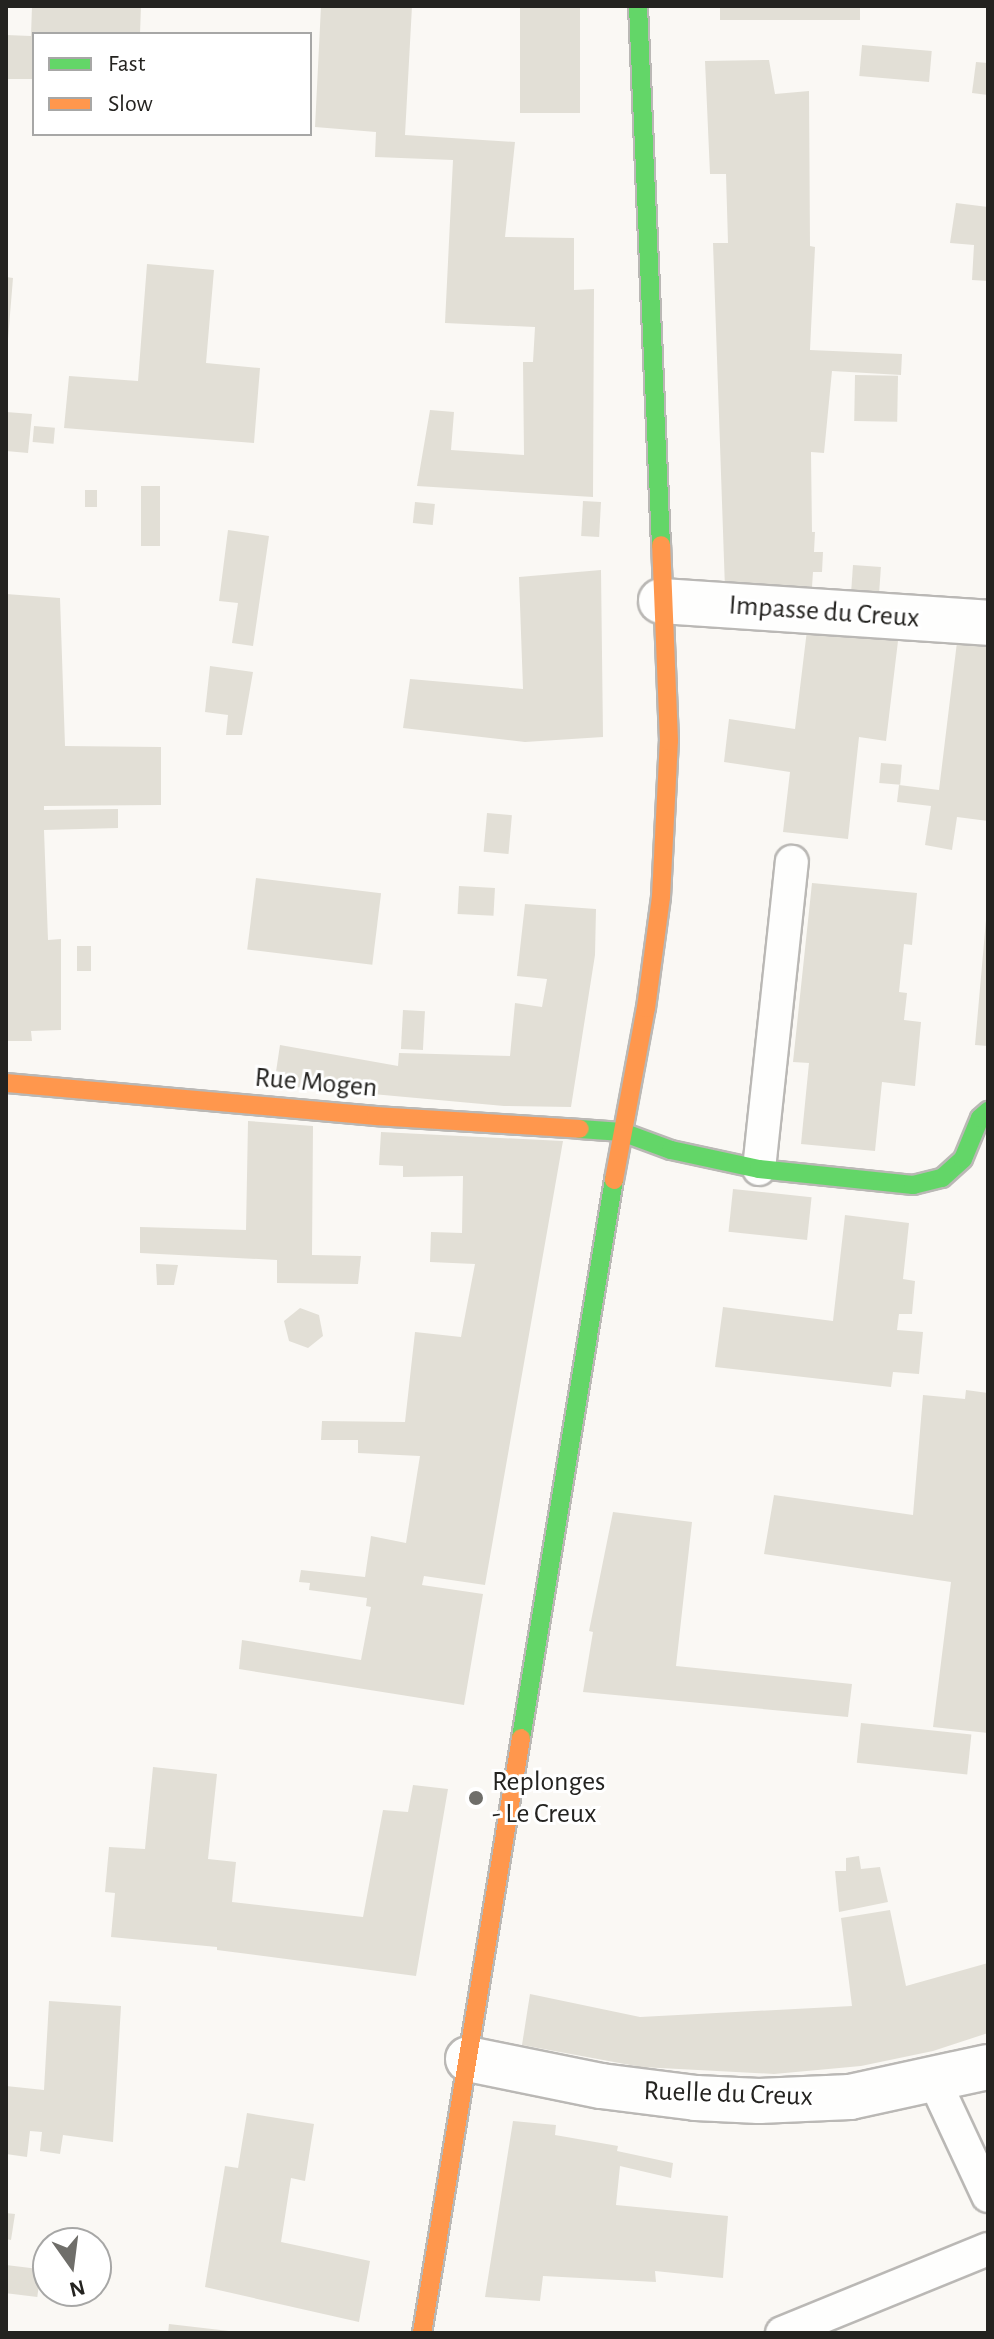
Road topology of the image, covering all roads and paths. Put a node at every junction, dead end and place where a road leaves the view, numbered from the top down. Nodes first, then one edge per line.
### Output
1 (638, 6) edge
2 (661, 601) junction
3 (988, 623) edge
4 (792, 862) dead end
5 (6, 1083) edge
6 (988, 1111) edge
7 (622, 1132) junction
8 (759, 1169) junction
9 (468, 2059) junction
10 (988, 2067) edge
11 (934, 2080) junction
12 (988, 2196) edge
13 (988, 2249) edge
14 (422, 2333) edge
15 (782, 2333) edge

1 - 2 main road
2 - 3 street, Impasse du Creux
2 - 7 main road
4 - 8 lane
5 - 7 main road, Rue Mogen
6 - 8 main road, Rue Mogen
7 - 8 main road, Rue Mogen
7 - 9 main road
9 - 11 street, Ruelle du Creux
9 - 14 main road
10 - 11 street, Ruelle du Creux
11 - 12 lane
13 - 15 lane

